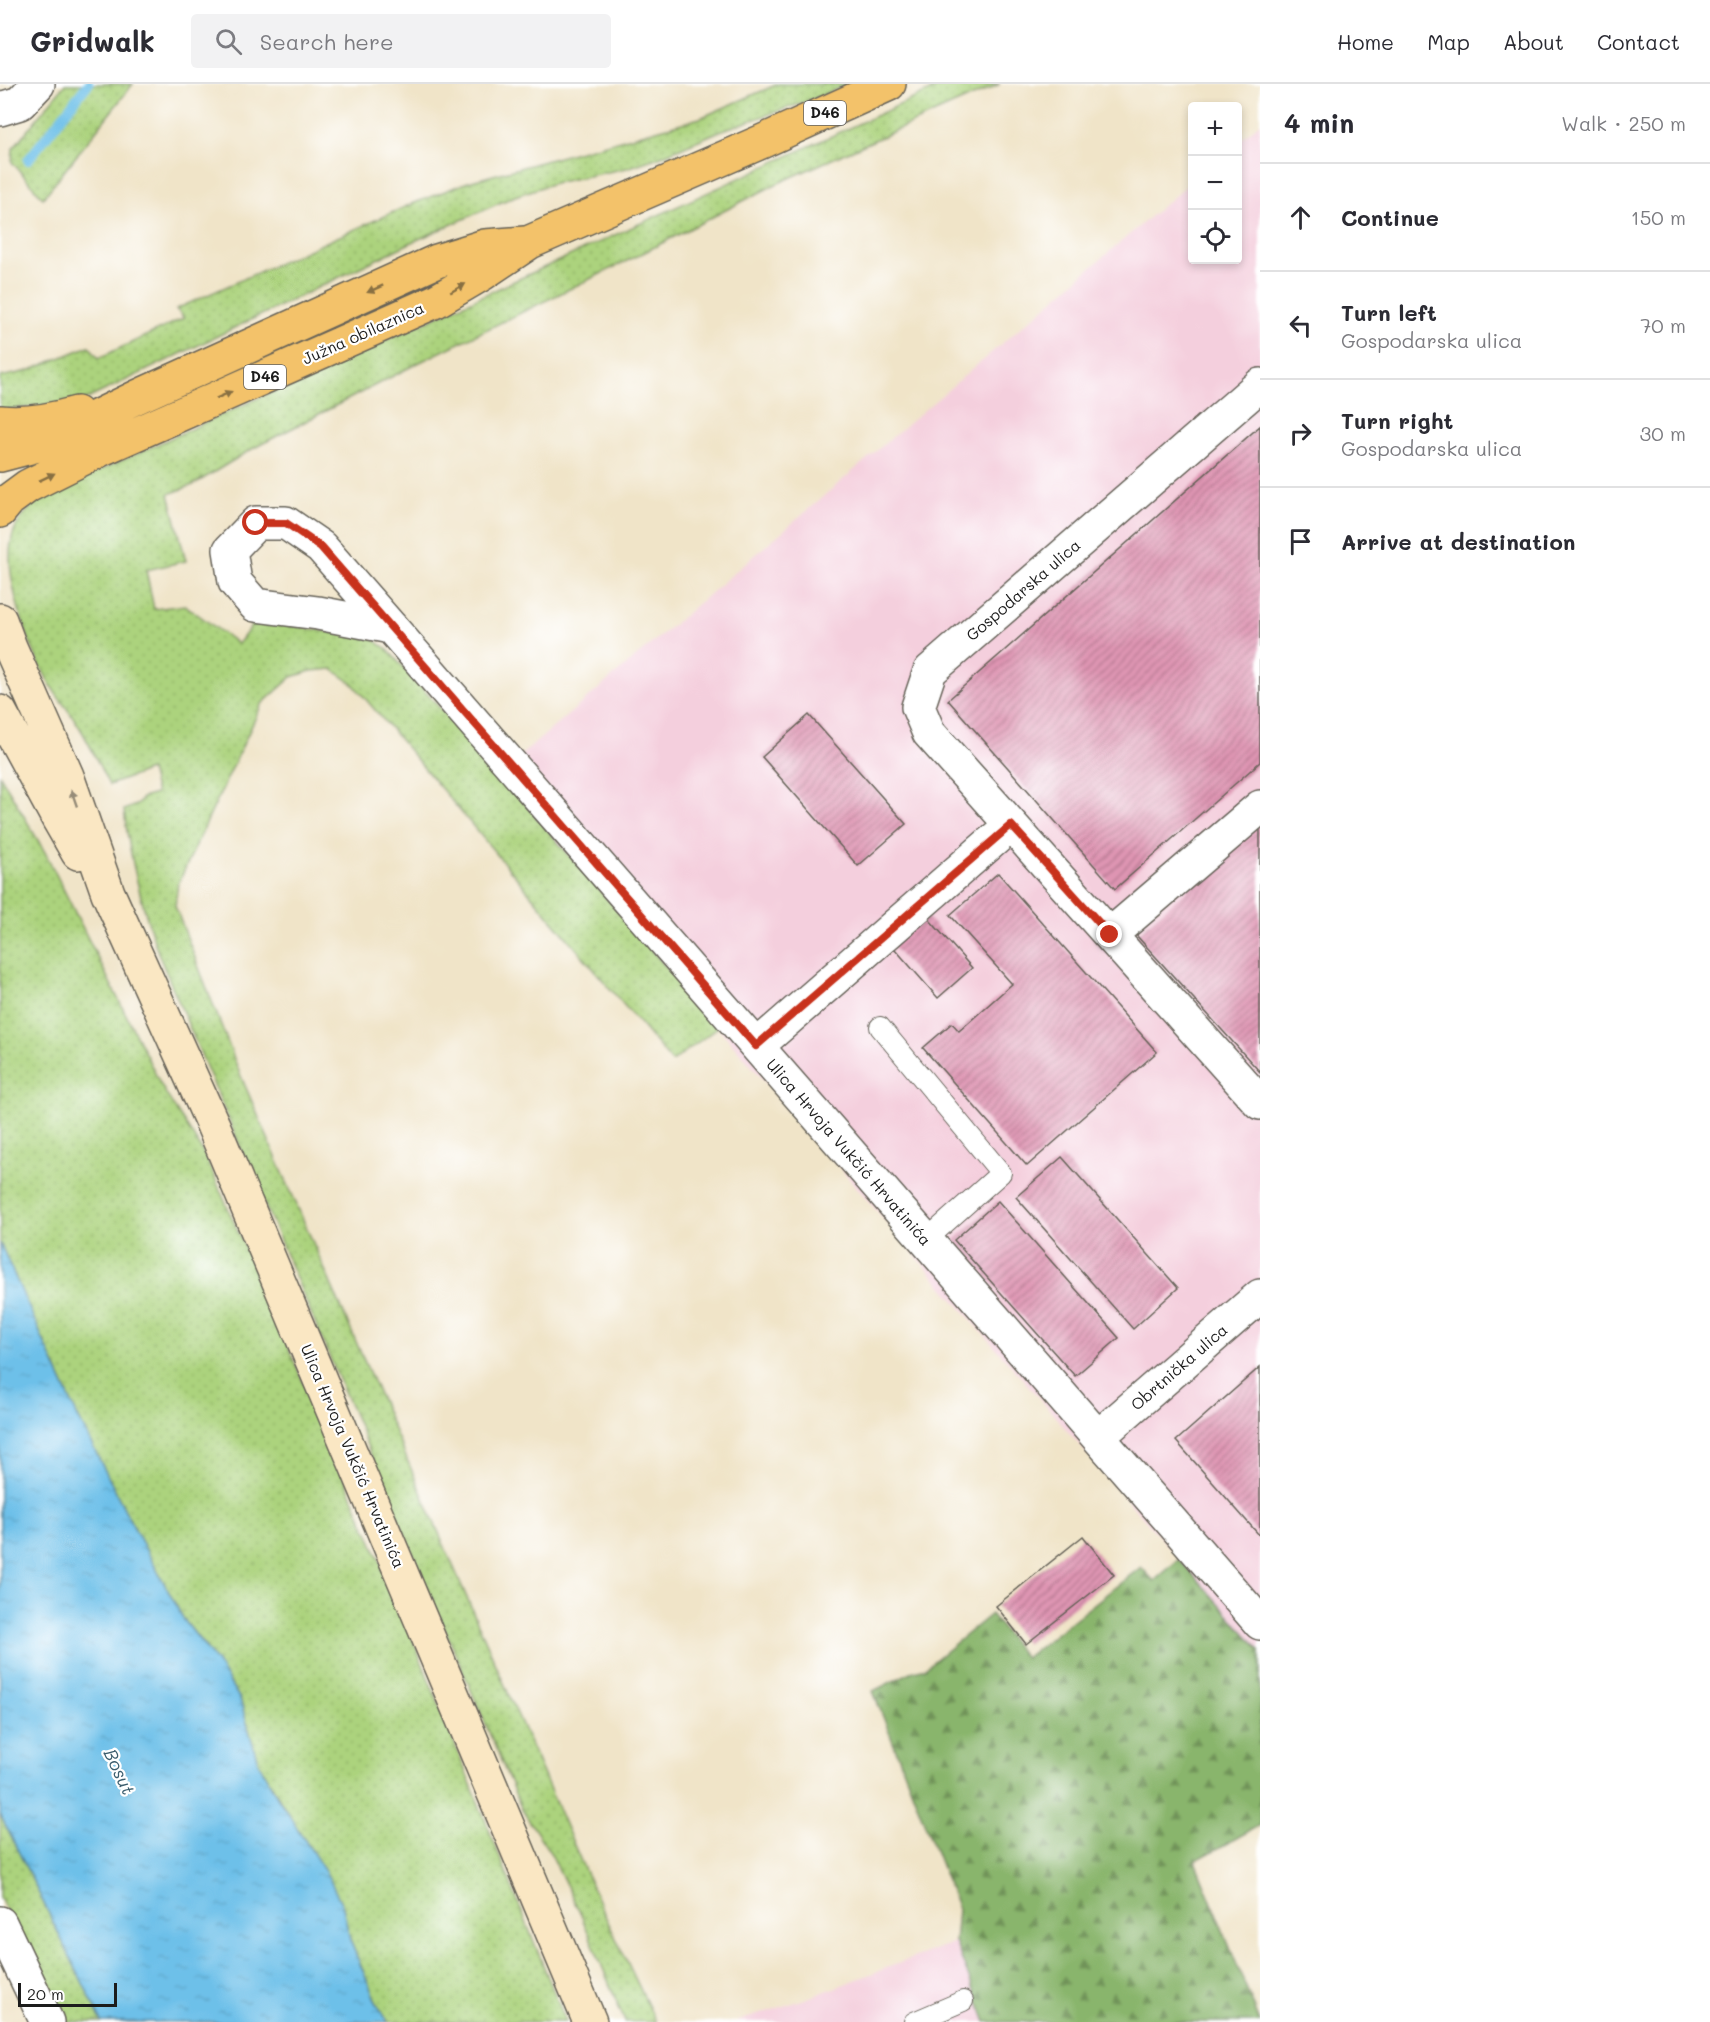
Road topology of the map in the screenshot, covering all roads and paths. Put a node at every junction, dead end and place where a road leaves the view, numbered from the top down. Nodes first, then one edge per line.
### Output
1 (38, 84) edge
2 (889, 84) edge
3 (0, 109) edge
4 (530, 242) junction
5 (1260, 385) edge
6 (137, 397) junction
7 (0, 422) edge
8 (0, 455) edge
9 (0, 511) edge
10 (0, 620) edge
11 (391, 627) junction
12 (0, 712) edge
13 (1260, 807) edge
14 (1011, 825) junction
15 (108, 893) junction
16 (1110, 935) junction
17 (880, 1027) dead end
18 (756, 1046) junction
19 (1260, 1103) edge
20 (926, 1240) junction
21 (1260, 1296) edge
22 (1098, 1437) junction
23 (1260, 1623) edge
24 (0, 1923) edge
25 (963, 2001) dead end
26 (47, 2022) edge
27 (590, 2022) edge
28 (914, 2022) edge

1 - 3 street
2 - 4 main road, Južna obilaznica / D46
4 -> 6 main road, Južna obilaznica / D46
9 -> 4 main road, Južna obilaznica / D46
5 - 14 street, Gospodarska ulica
6 - 7 main road
6 - 8 main road, Južna obilaznica / D46
15 -> 10 main road, Ulica Hrvoja Vukčić Hrvatinića
11 - 11 street, Ulica Hrvoja Vukčić Hrvatinića
11 - 18 street, Ulica Hrvoja Vukčić Hrvatinića
12 - 15 main road, Ulica Hrvoja Vukčić Hrvatinića
13 - 16 street
14 - 16 street, Gospodarska ulica
14 - 18 street
15 - 27 main road, Ulica Hrvoja Vukčić Hrvatinića
16 - 19 street, Gospodarska ulica
17 - 20 lane
18 - 20 street, Ulica Hrvoja Vukčić Hrvatinića
20 - 22 street, Ulica Hrvoja Vukčić Hrvatinića
21 - 22 street, Obrtnička ulica
22 - 23 street, Ulica Hrvoja Vukčić Hrvatinića
24 - 26 street
25 - 28 lane

